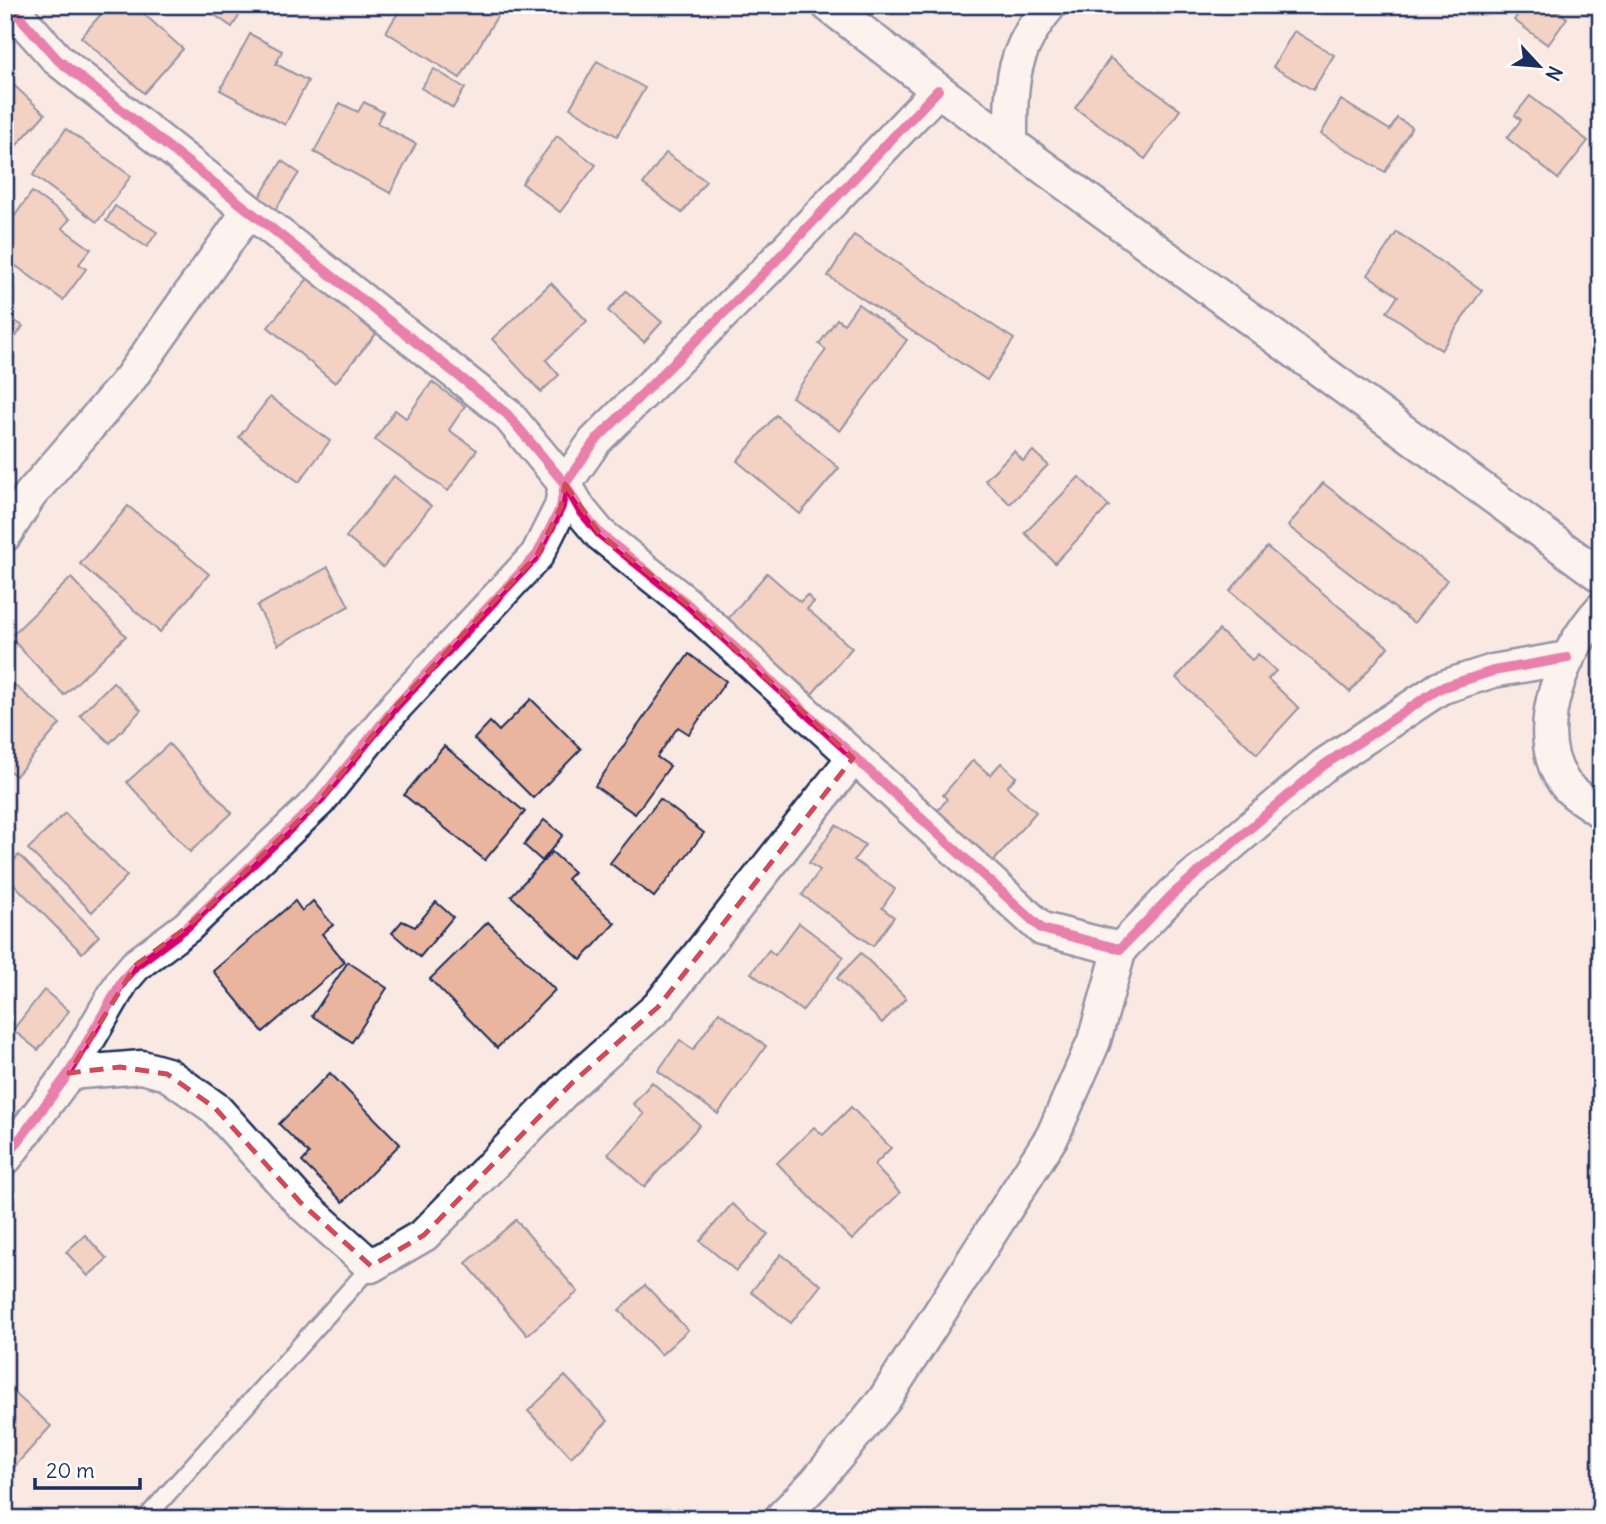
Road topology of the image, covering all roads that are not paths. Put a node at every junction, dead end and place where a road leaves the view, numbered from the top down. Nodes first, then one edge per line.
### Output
1 (9, 5) edge
2 (828, 5) edge
3 (1050, 5) edge
4 (938, 90) junction
5 (1011, 144) junction
6 (248, 212) junction
7 (565, 484) junction
8 (5, 535) edge
9 (1601, 576) edge
10 (1601, 609) edge
11 (1567, 658) junction
12 (853, 758) junction
13 (1601, 812) edge
14 (1120, 949) junction
15 (69, 1073) junction
16 (5, 1159) edge
17 (370, 1266) junction
18 (145, 1519) edge
19 (780, 1519) edge

1 - 6 street
2 - 4 street
3 - 5 street
4 - 5 street
4 - 7 street
5 - 9 street
6 - 7 street
6 - 8 street
7 - 12 street
7 - 15 street
10 - 11 street
11 - 13 street
11 - 14 street
12 - 14 street
12 - 17 street
14 - 19 street
15 - 16 street
15 - 17 street
17 - 18 lane

